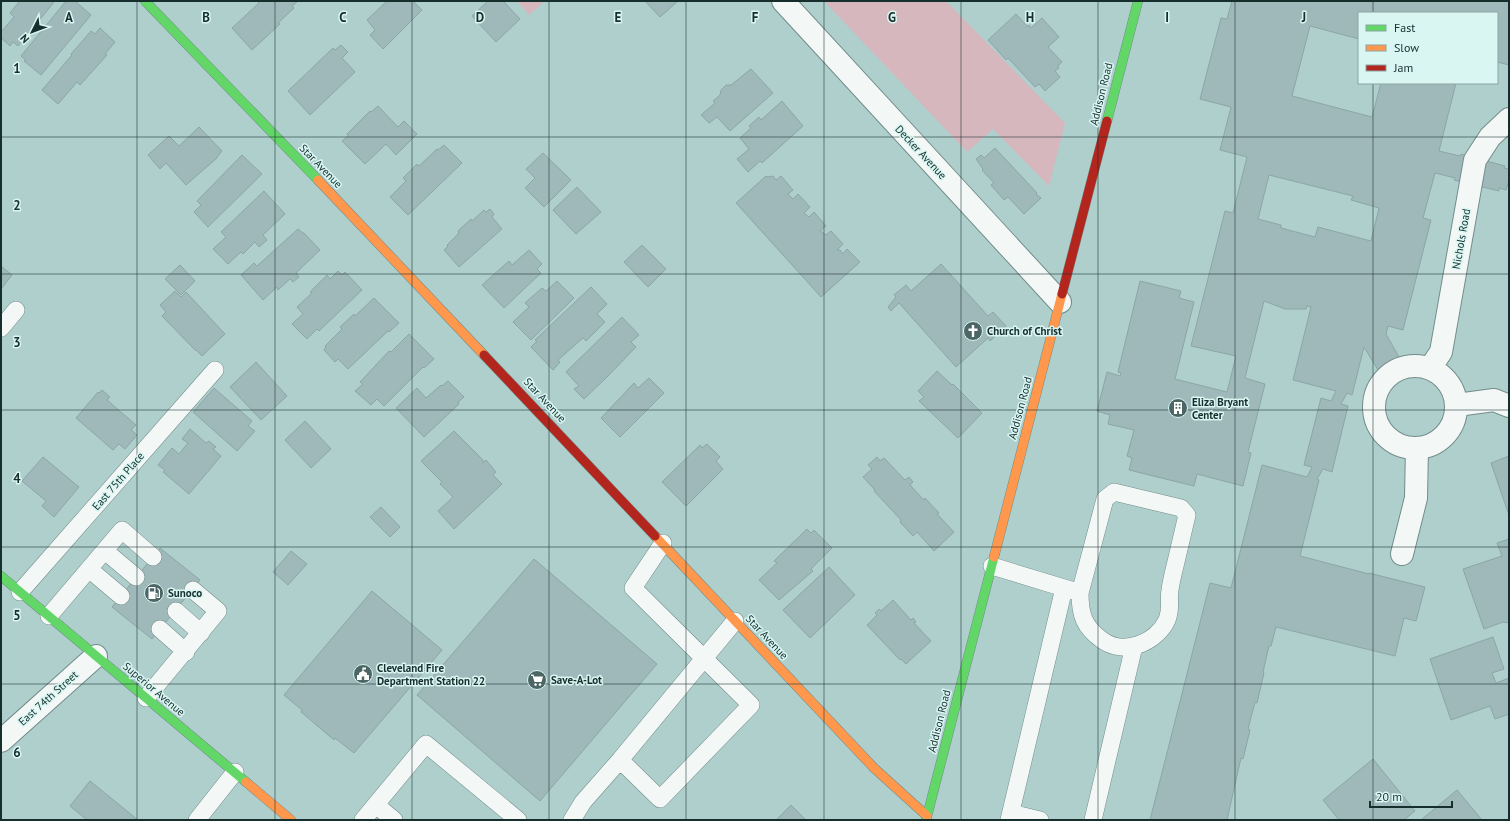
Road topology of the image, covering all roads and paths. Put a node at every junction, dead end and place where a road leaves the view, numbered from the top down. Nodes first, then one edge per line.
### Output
1 (145, 1) edge
2 (783, 1) edge
3 (1138, 1) edge
4 (1509, 119) edge
5 (1060, 302) junction
6 (16, 310) dead end
7 (1, 328) edge
8 (1430, 368) junction
9 (215, 370) dead end
10 (1457, 405) junction
11 (1509, 406) edge
12 (1417, 448) junction
13 (663, 543) junction
14 (105, 551) junction
15 (1402, 554) dead end
16 (153, 557) dead end
17 (992, 566) junction
18 (89, 569) junction
19 (1, 576) edge
20 (136, 577) dead end
21 (1064, 588) junction
22 (192, 590) dead end
23 (20, 592) junction
24 (1080, 593) junction
25 (121, 596) dead end
26 (176, 611) dead end
27 (49, 616) junction
28 (735, 621) junction
29 (160, 629) dead end
30 (201, 633) junction
31 (1134, 646) junction
32 (186, 652) junction
33 (96, 656) junction
34 (704, 658) junction
35 (146, 698) junction
36 (1, 741) edge
37 (620, 760) junction
38 (235, 772) junction
39 (376, 805) junction
40 (1010, 817) edge
41 (927, 818) edge
42 (197, 820) edge
43 (291, 820) edge
44 (363, 820) edge
45 (394, 820) edge
46 (518, 820) edge
47 (572, 820) edge
48 (1040, 820) edge
49 (1092, 820) edge

1 - 13 street, Star Avenue
2 - 5 street, Decker Avenue
3 - 5 street, Addison Road
4 - 8 street, Nichols Road
5 - 17 street, Addison Road
6 - 7 lane
8 - 10 street
8 - 12 street
9 - 23 lane, East 75th Place
10 - 11 street
10 - 12 street
12 - 15 street
13 - 28 street, Star Avenue
13 - 34 lane
14 - 16 lane
14 - 18 lane
14 - 20 lane
17 - 21 lane
17 - 41 street, Addison Road
18 - 25 lane
18 - 27 lane
19 - 23 street, Superior Avenue
21 - 24 lane
21 - 40 lane
22 - 30 lane
23 - 27 street, Superior Avenue
24 - 31 lane
24 - 31 lane
26 - 30 lane
27 - 33 street, Superior Avenue
28 - 34 lane
28 - 41 street, Star Avenue
29 - 32 lane
30 - 32 lane
31 - 49 lane
32 - 35 lane
33 - 35 street, Superior Avenue
33 - 36 street, East 74th Street
34 - 37 lane
34 - 37 lane
35 - 38 street, Superior Avenue
37 - 47 lane
38 - 42 lane
38 - 43 street, Superior Avenue
39 - 44 lane
39 - 45 lane
39 - 46 lane
40 - 48 lane

